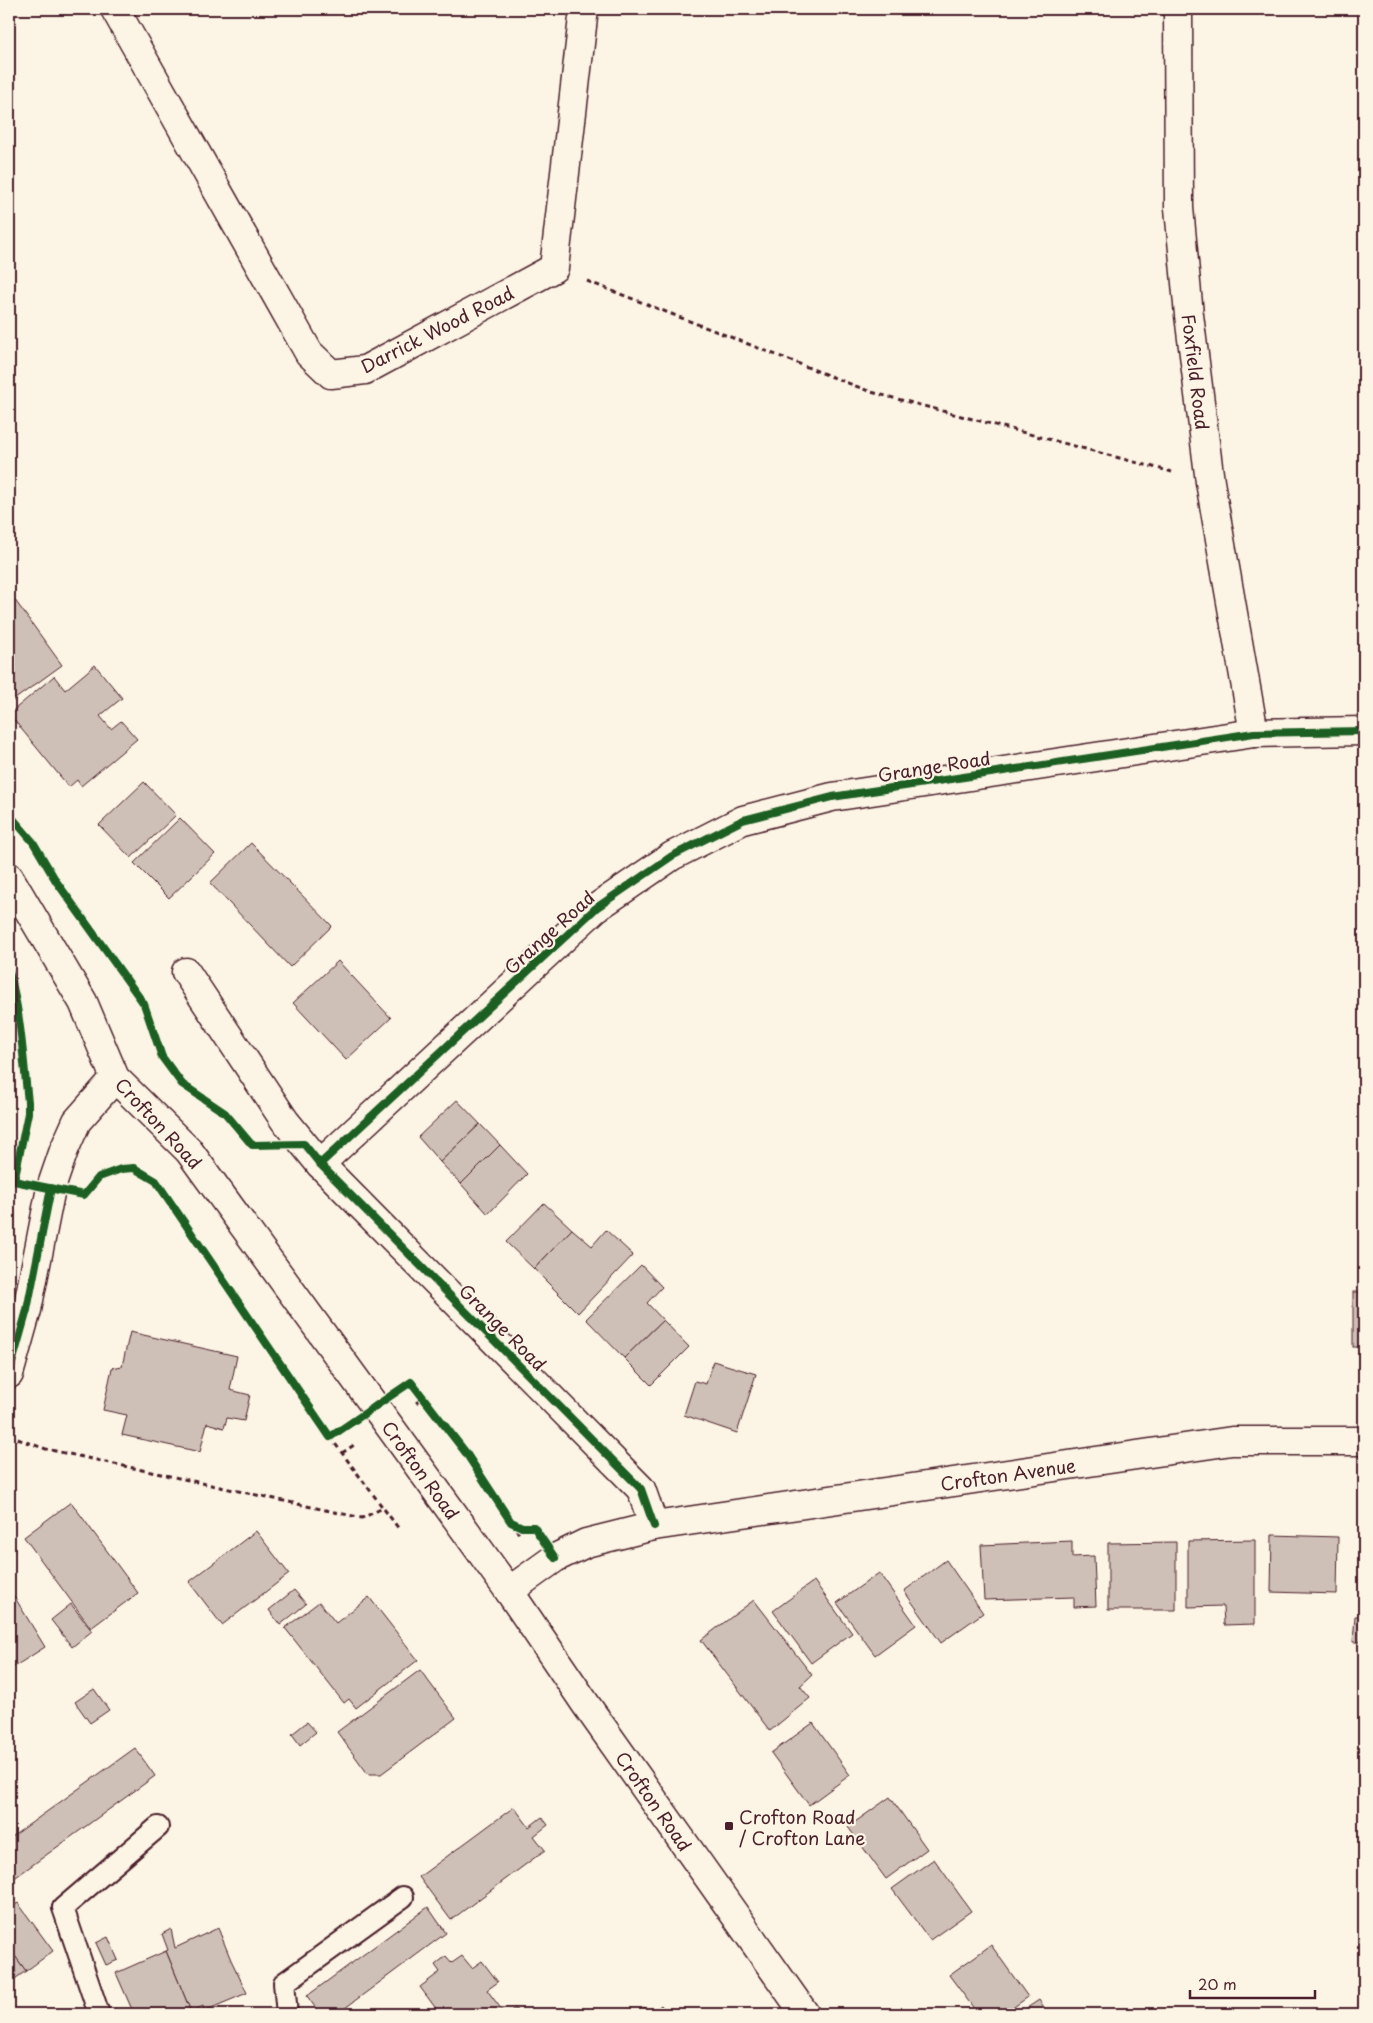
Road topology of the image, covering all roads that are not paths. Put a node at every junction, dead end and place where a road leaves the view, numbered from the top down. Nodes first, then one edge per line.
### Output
1 (115, 9) edge
2 (584, 9) edge
3 (1178, 9) edge
4 (1364, 731) edge
5 (1254, 732) junction
6 (9, 877) edge
7 (186, 972) dead end
8 (115, 1078) junction
9 (320, 1164) junction
10 (9, 1374) edge
11 (1364, 1441) edge
12 (654, 1526) junction
13 (509, 1591) junction
14 (158, 1827) dead end
15 (403, 1897) dead end
16 (99, 2014) edge
17 (287, 2014) edge
18 (805, 2014) edge

1 - 2 street, Darrick Wood Road
3 - 5 street, Foxfield Road
4 - 5 street, Grange Road
5 - 9 street, Grange Road
6 - 8 street, Crofton Road
7 - 9 street
8 - 10 street
8 - 13 street, Crofton Road
9 - 12 street, Grange Road
11 - 12 street, Crofton Avenue
12 - 13 street, Crofton Avenue
13 - 18 street, Crofton Road
14 - 16 lane
15 - 17 lane

